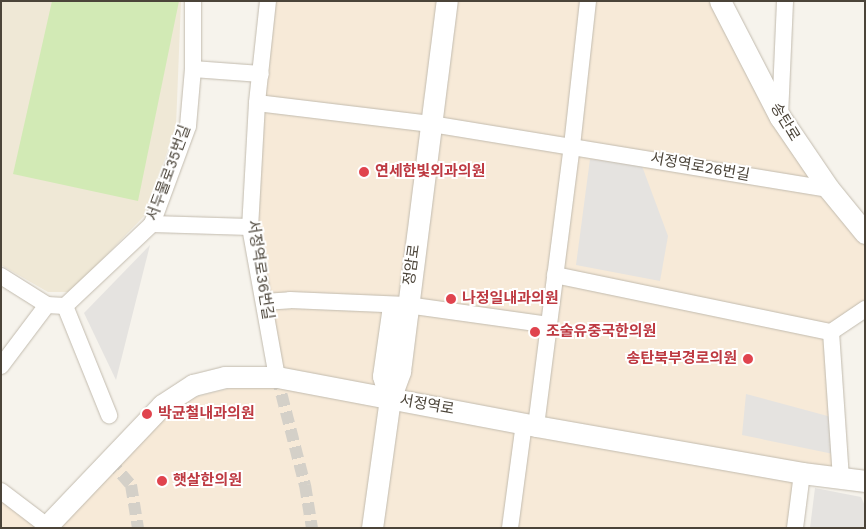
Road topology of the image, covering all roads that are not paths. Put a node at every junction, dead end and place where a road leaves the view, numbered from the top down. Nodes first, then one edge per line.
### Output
1 (194, 1) edge
2 (268, 1) edge
3 (434, 1) edge
4 (447, 1) edge
5 (588, 1) edge
6 (720, 1) edge
7 (785, 1) edge
8 (193, 69) junction
9 (261, 74) junction
10 (257, 103) junction
11 (780, 117) junction
12 (425, 123) junction
13 (572, 146) junction
14 (828, 189) junction
15 (152, 224) junction
16 (250, 227) junction
17 (865, 233) edge
18 (555, 275) junction
19 (1, 276) edge
20 (264, 302) junction
21 (400, 304) junction
22 (48, 305) junction
23 (65, 306) junction
24 (865, 309) edge
25 (549, 325) junction
26 (831, 332) junction
27 (1, 366) edge
28 (277, 377) junction
29 (390, 398) junction
30 (109, 414) dead end
31 (530, 424) junction
32 (802, 473) junction
33 (841, 478) junction
34 (865, 481) edge
35 (1, 491) edge
36 (46, 527) edge
37 (372, 528) edge
38 (510, 528) edge
39 (795, 528) edge

1 - 8 street, 서두물로35번길
2 - 9 street, 서정역로36번길
3 - 12 street
4 - 12 street, 정암로
5 - 13 street
6 - 11 street, 송탄로
7 - 11 street
8 - 9 street
8 - 15 street, 서두물로35번길
9 - 10 street, 서정역로36번길
10 - 12 street
10 - 16 street, 서정역로36번길
11 - 14 street, 송탄로
12 - 13 street, 서정역로26번길
12 - 21 street, 정암로
13 - 14 street, 서정역로26번길
13 - 18 street
14 - 17 street, 송탄로
15 - 16 street
15 - 23 street, 서두물로35번길
16 - 20 street, 서정역로36번길
18 - 25 street
18 - 26 street
19 - 22 street
20 - 21 street
20 - 28 street, 서정역로36번길
21 - 25 street
21 - 29 street, 정암로
22 - 23 street
22 - 27 street
23 - 30 street
24 - 26 street
25 - 31 street
26 - 33 street
28 - 29 street, 서정역로
28 - 36 street, 서정역로
29 - 31 street, 서정역로
29 - 37 street, 정암로
31 - 32 street, 서정역로
31 - 38 street
32 - 33 street, 서정역로
32 - 39 street
33 - 34 street, 서정역로
35 - 36 street

